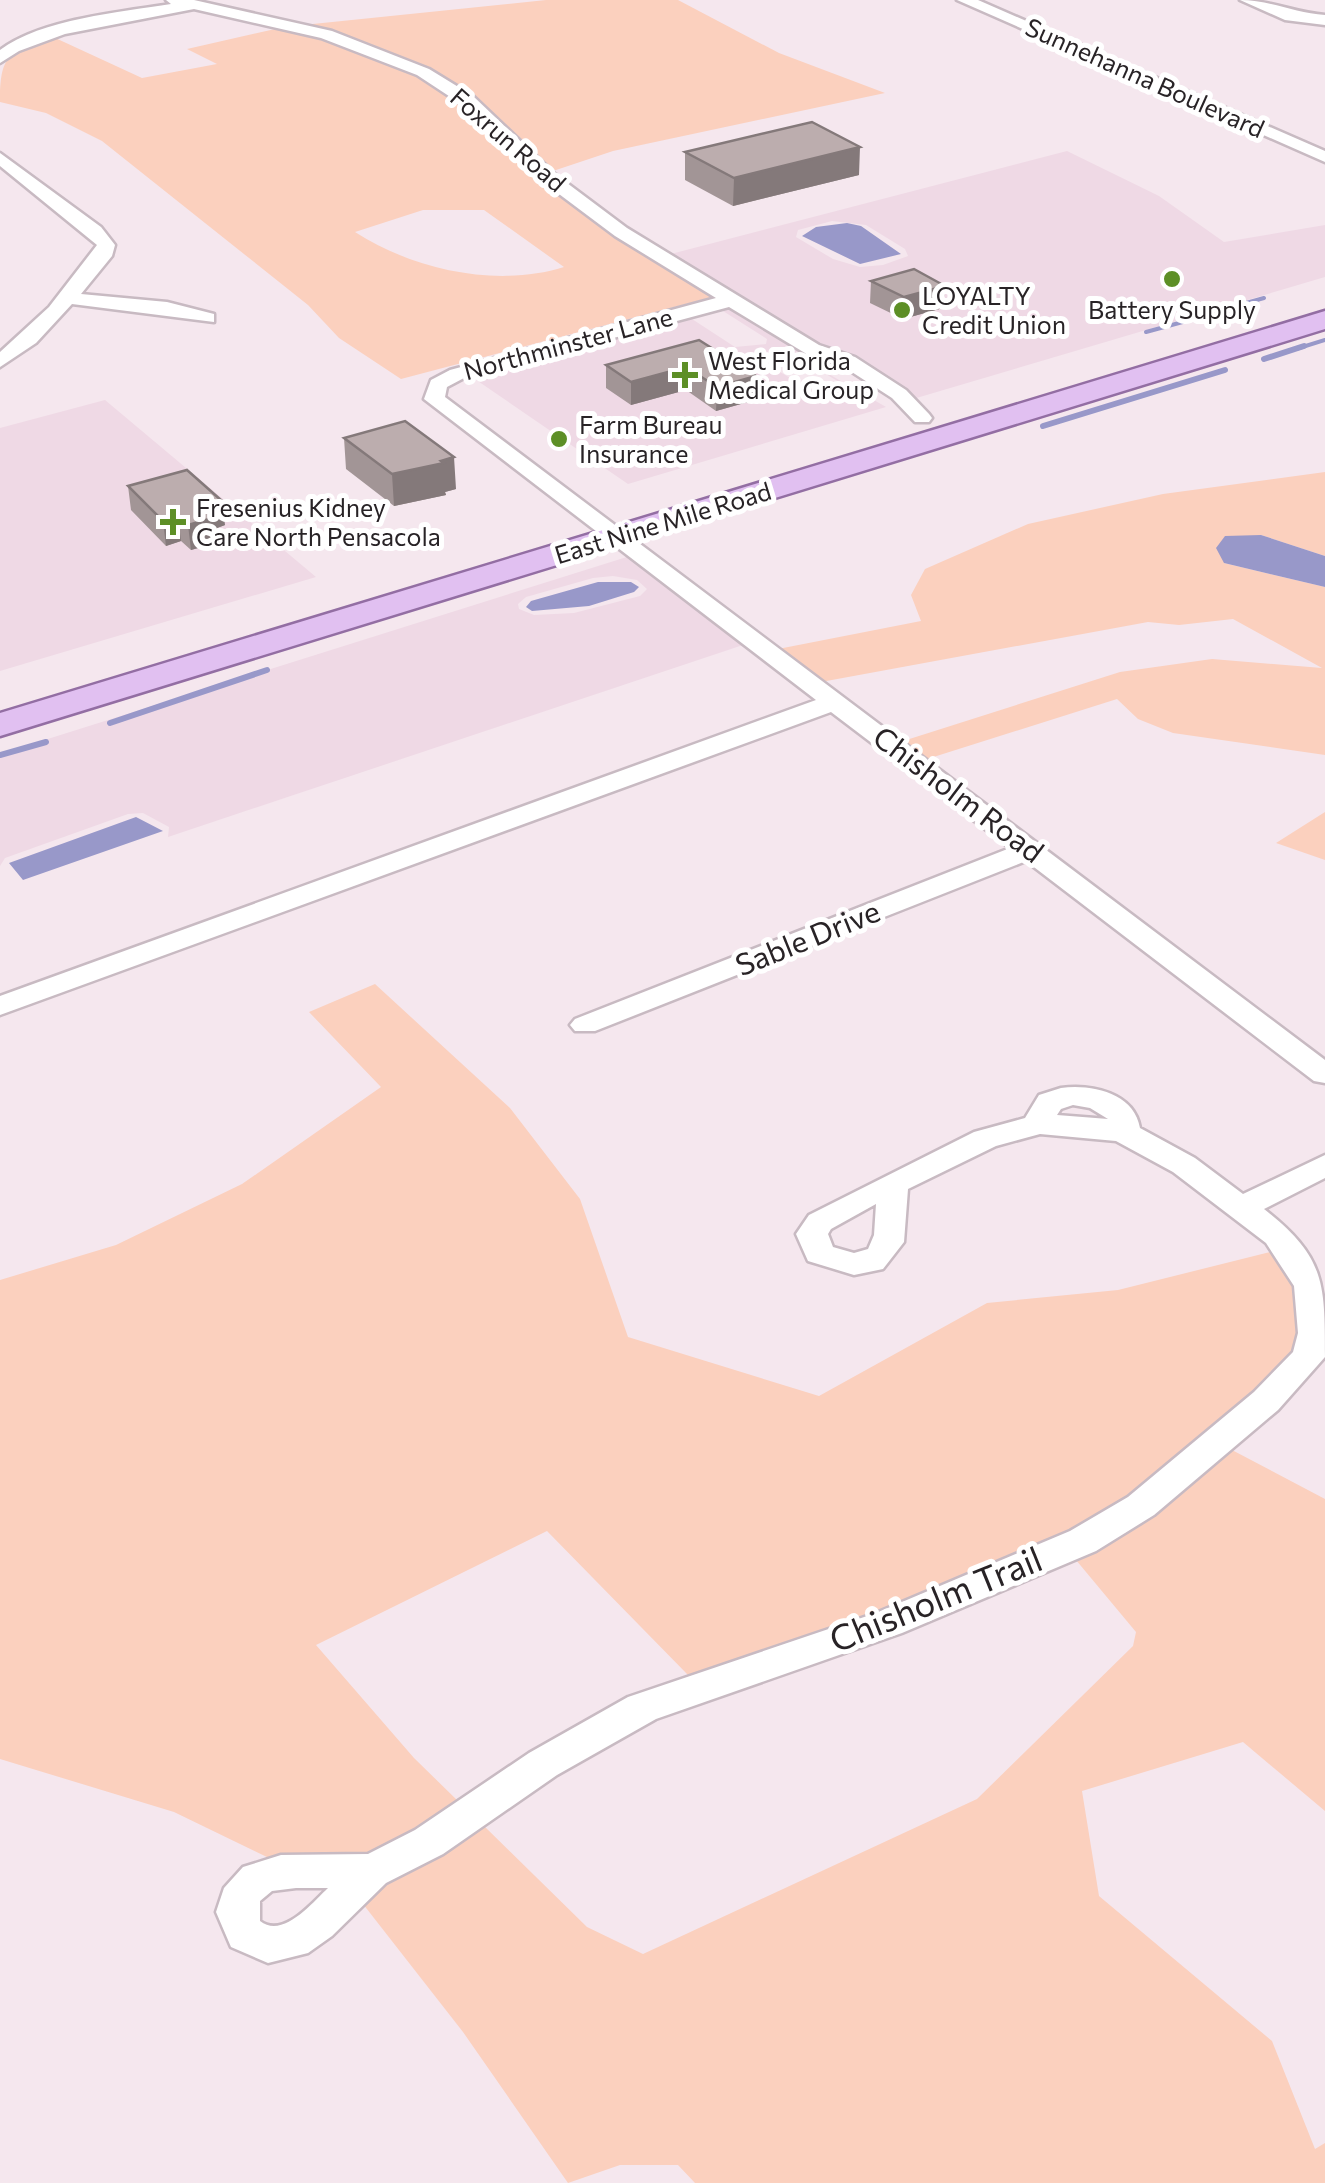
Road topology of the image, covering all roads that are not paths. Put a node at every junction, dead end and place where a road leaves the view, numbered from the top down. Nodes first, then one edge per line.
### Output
1 (966, 0) edge
2 (1248, 0) edge
3 (182, 2) edge
4 (1325, 20) edge
5 (0, 58) edge
6 (1325, 157) edge
7 (0, 158) edge
8 (1325, 297) edge
9 (66, 298) junction
10 (732, 300) junction
11 (207, 318) dead end
12 (1325, 320) edge
13 (1325, 331) edge
14 (1239, 346) junction
15 (0, 361) edge
16 (922, 418) junction
17 (680, 517) junction
18 (603, 528) junction
19 (0, 695) edge
20 (835, 702) junction
21 (0, 725) edge
22 (1030, 850) junction
23 (0, 1006) edge
24 (585, 1025) dead end
25 (1325, 1074) edge
26 (1325, 1165) edge
27 (893, 1184) dead end
28 (1242, 1207) junction
29 (372, 1872) dead end

1 - 6 street, Sunnehanna Boulevard
2 - 4 street
3 - 5 street
3 - 10 street, Foxrun Road
7 - 9 street
8 - 16 main road, East Nine Mile Road
9 - 11 street
9 - 15 street
10 - 16 street, Foxrun Road
10 - 18 street, Northminster Lane
12 - 14 main road, East Nine Mile Road
13 - 14 main road
14 - 16 main road
14 - 17 main road, East Nine Mile Road
16 - 17 main road
16 - 18 main road, East Nine Mile Road
17 - 18 main road, East Nine Mile Road
18 - 19 main road, East Nine Mile Road
18 - 20 street, Chisholm Road
18 - 21 main road, East Nine Mile Road
20 - 22 street, Chisholm Road
20 - 23 street
22 - 24 street, Sable Drive
22 - 25 street, Chisholm Road
26 - 28 street
27 - 28 street, Chisholm Trail
28 - 29 street, Chisholm Trail

